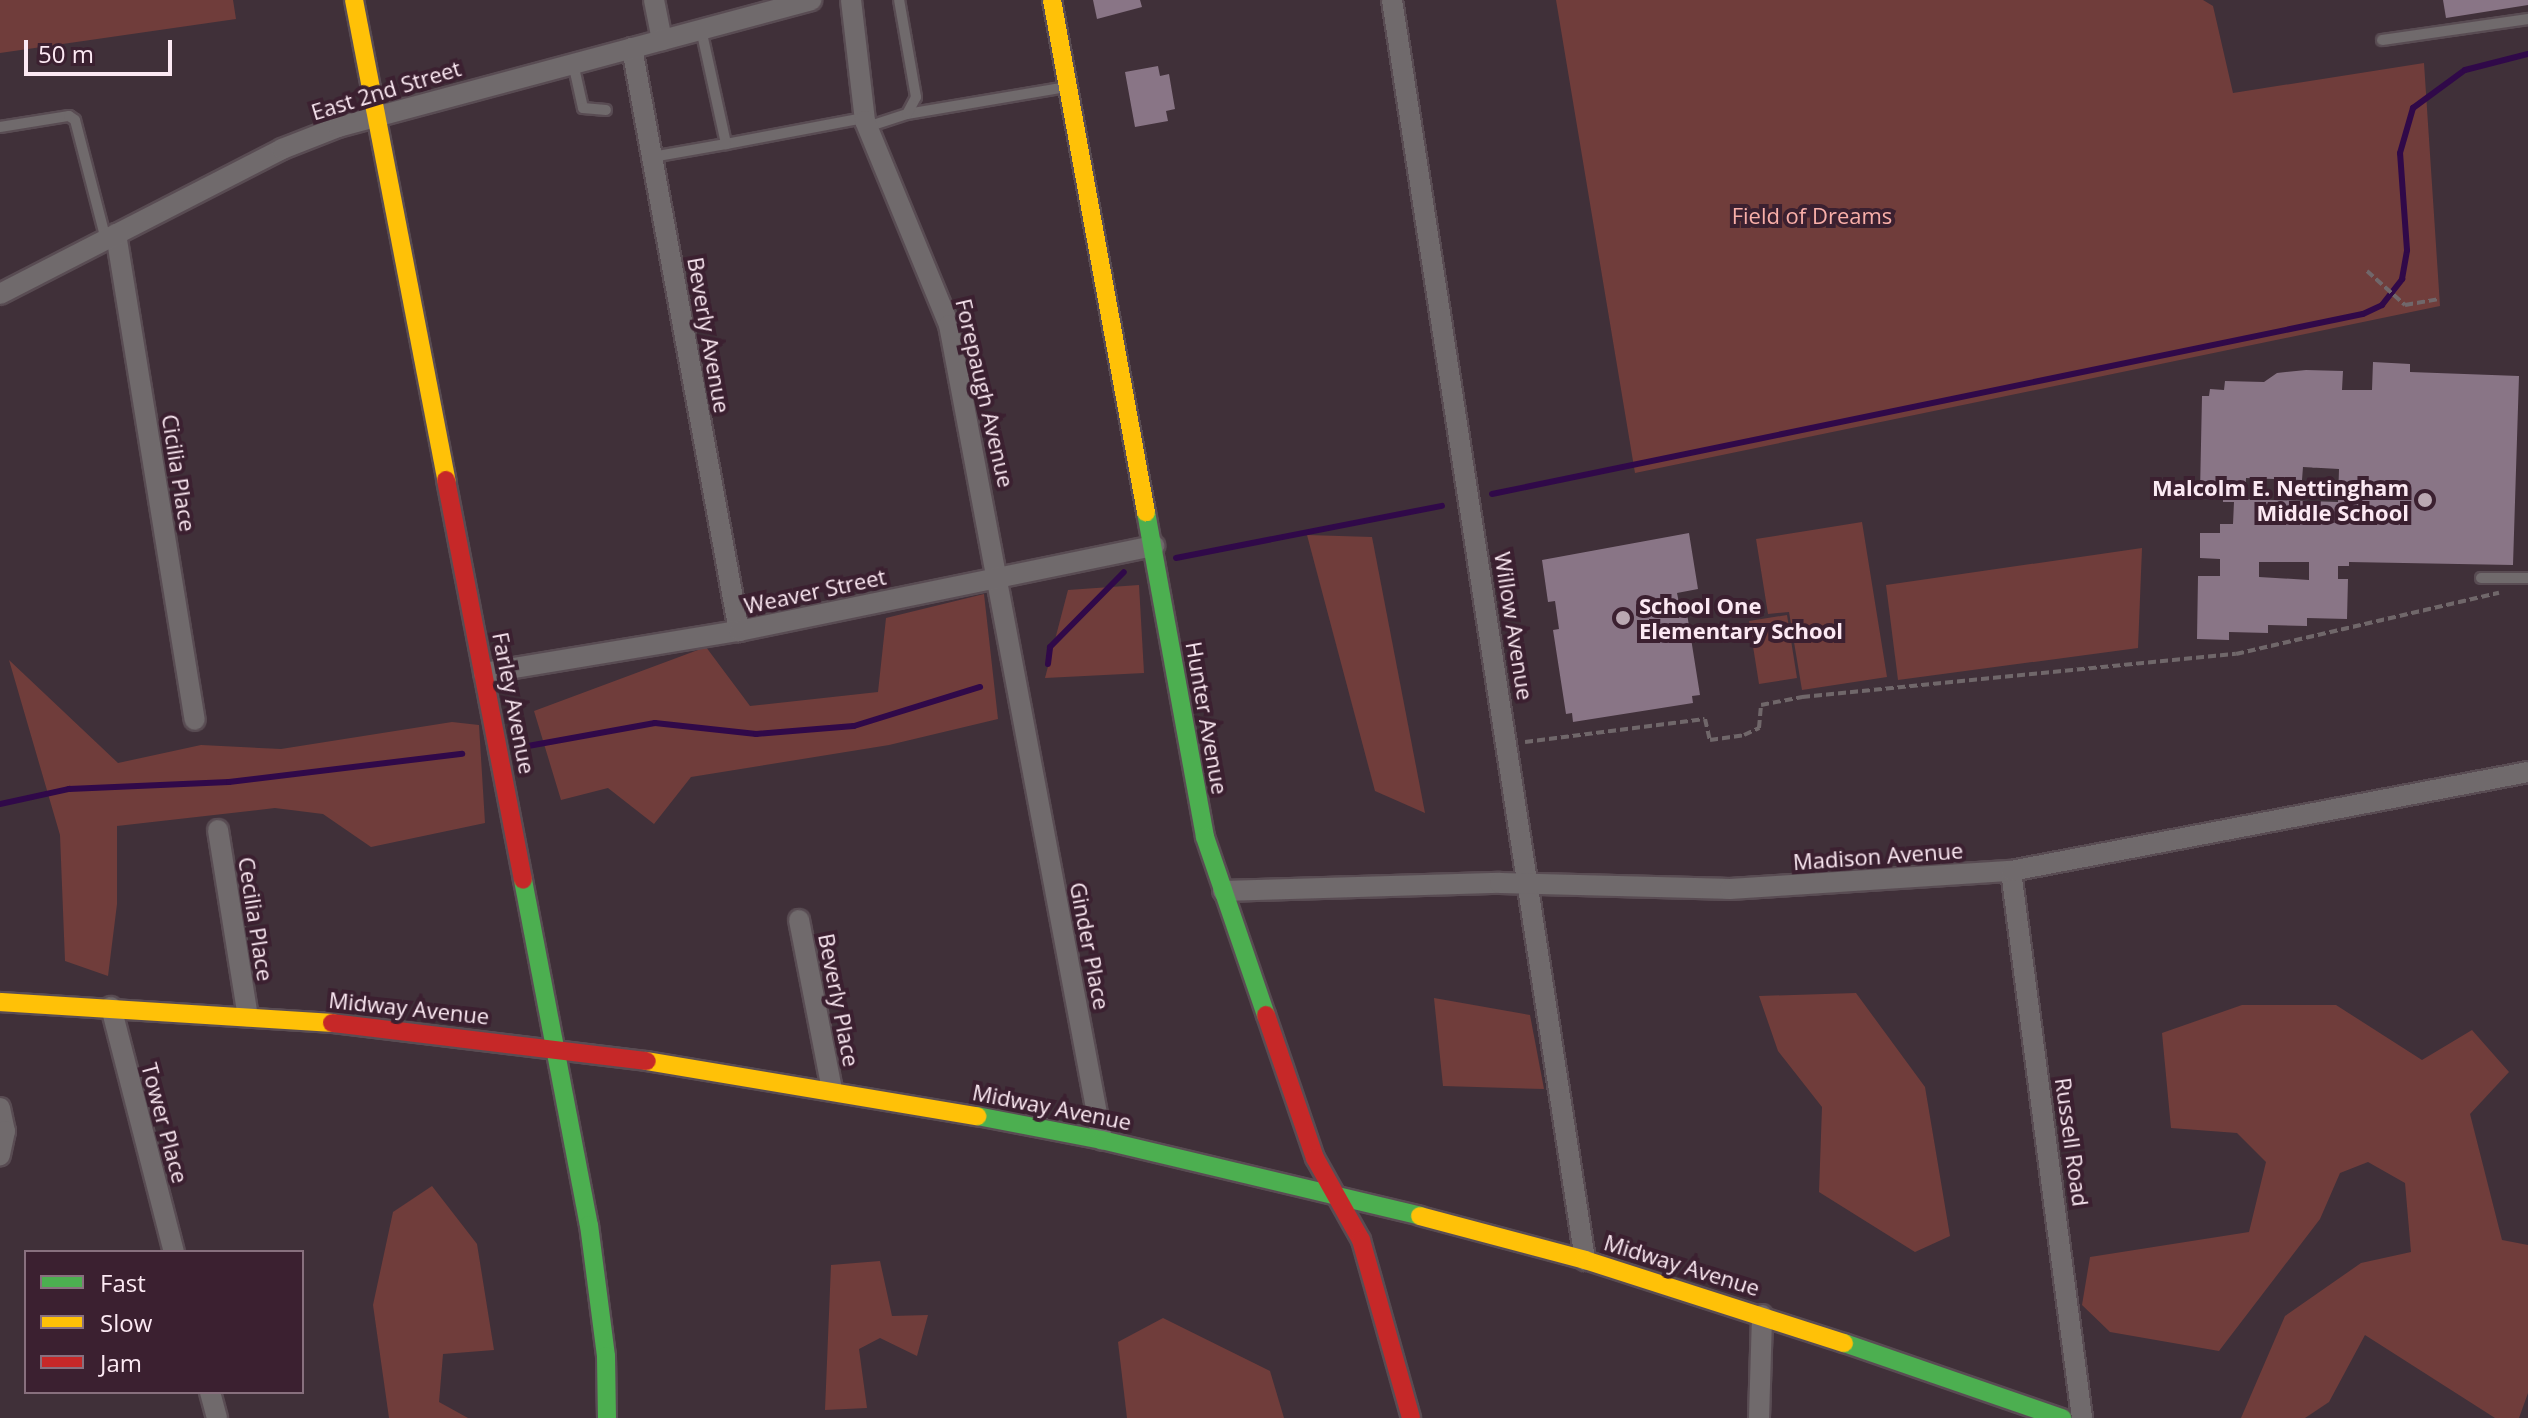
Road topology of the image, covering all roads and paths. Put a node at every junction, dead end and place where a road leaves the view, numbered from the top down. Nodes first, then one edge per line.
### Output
1 (354, 0) edge
2 (654, 0) edge
3 (811, 0) edge
4 (851, 0) edge
5 (899, 0) edge
6 (1052, 0) edge
7 (1392, 0) edge
8 (2528, 19) edge
9 (701, 29) junction
10 (662, 40) junction
11 (2382, 40) dead end
12 (632, 48) junction
13 (573, 63) junction
14 (1068, 87) junction
15 (606, 110) dead end
16 (907, 114) junction
17 (376, 116) junction
18 (866, 122) junction
19 (0, 127) edge
20 (726, 144) junction
21 (652, 157) junction
22 (111, 237) junction
23 (2367, 271) dead end
24 (0, 294) edge
25 (2438, 299) dead end
26 (1154, 546) junction
27 (1000, 577) junction
28 (2481, 578) dead end
29 (2528, 578) edge
30 (2503, 592) dead end
31 (739, 631) junction
32 (484, 673) junction
33 (195, 720) dead end
34 (1525, 742) dead end
35 (1031, 760) joint
36 (2528, 772) edge
37 (218, 830) dead end
38 (2011, 871) junction
39 (1525, 884) junction
40 (1223, 891) junction
41 (799, 920) dead end
42 (0, 1002) edge
43 (111, 1007) junction
44 (248, 1017) junction
45 (554, 1049) junction
46 (832, 1089) junction
47 (0, 1108) edge
48 (1102, 1140) junction
49 (0, 1155) edge
50 (1334, 1193) junction
51 (173, 1250) edge
52 (1585, 1260) junction
53 (1762, 1315) junction
54 (211, 1394) edge
55 (217, 1418) edge
56 (607, 1418) edge
57 (1411, 1418) edge
58 (1759, 1418) edge
59 (2062, 1418) edge
60 (2082, 1418) edge

1 - 17 street, Farley Avenue
2 - 10 street
3 - 9 street, East 2nd Street
4 - 18 street, Forepaugh Avenue
5 - 16 lane
6 - 14 street, Hunter Avenue
7 - 39 street, Willow Avenue
8 - 11 lane
9 - 10 street, East 2nd Street
9 - 20 lane
10 - 12 street, East 2nd Street
12 - 13 street, East 2nd Street
12 - 21 street, Beverly Avenue
13 - 15 lane
13 - 17 street, East 2nd Street
14 - 16 lane
14 - 26 street, Hunter Avenue
16 - 18 lane
17 - 22 street, East 2nd Street
17 - 32 street, Farley Avenue
18 - 20 lane
18 - 27 street, Forepaugh Avenue
19 - 22 lane
20 - 21 lane
21 - 31 street, Beverly Avenue
22 - 24 street, East 2nd Street
22 - 33 street, Cicilia Place
23 - 25 path
26 - 27 street, Weaver Street
26 - 40 street, Hunter Avenue
27 - 31 street, Weaver Street
27 - 35 street, Forepaugh Avenue
28 - 29 lane
30 - 34 path
31 - 32 street, Weaver Street
32 - 45 street, Farley Avenue
35 - 48 street, Ginder Place
36 - 38 street, Madison Avenue
37 - 44 street, Cecilia Place
38 - 39 street, Madison Avenue
38 - 60 street, Russell Road
39 - 40 street, Madison Avenue
39 - 52 street, Willow Avenue
40 - 50 street, Hunter Avenue
41 - 46 street, Beverly Place
42 - 43 street, Midway Avenue
43 - 44 street, Midway Avenue
43 - 51 street, Tower Place
44 - 45 street, Midway Avenue
45 - 46 street, Midway Avenue
45 - 56 street, Farley Avenue
46 - 48 street, Midway Avenue
47 - 49 street
48 - 50 street, Midway Avenue
50 - 52 street, Midway Avenue
50 - 57 street, Hunter Avenue
52 - 53 street, Midway Avenue
53 - 58 street
53 - 59 street, Midway Avenue
54 - 55 street

